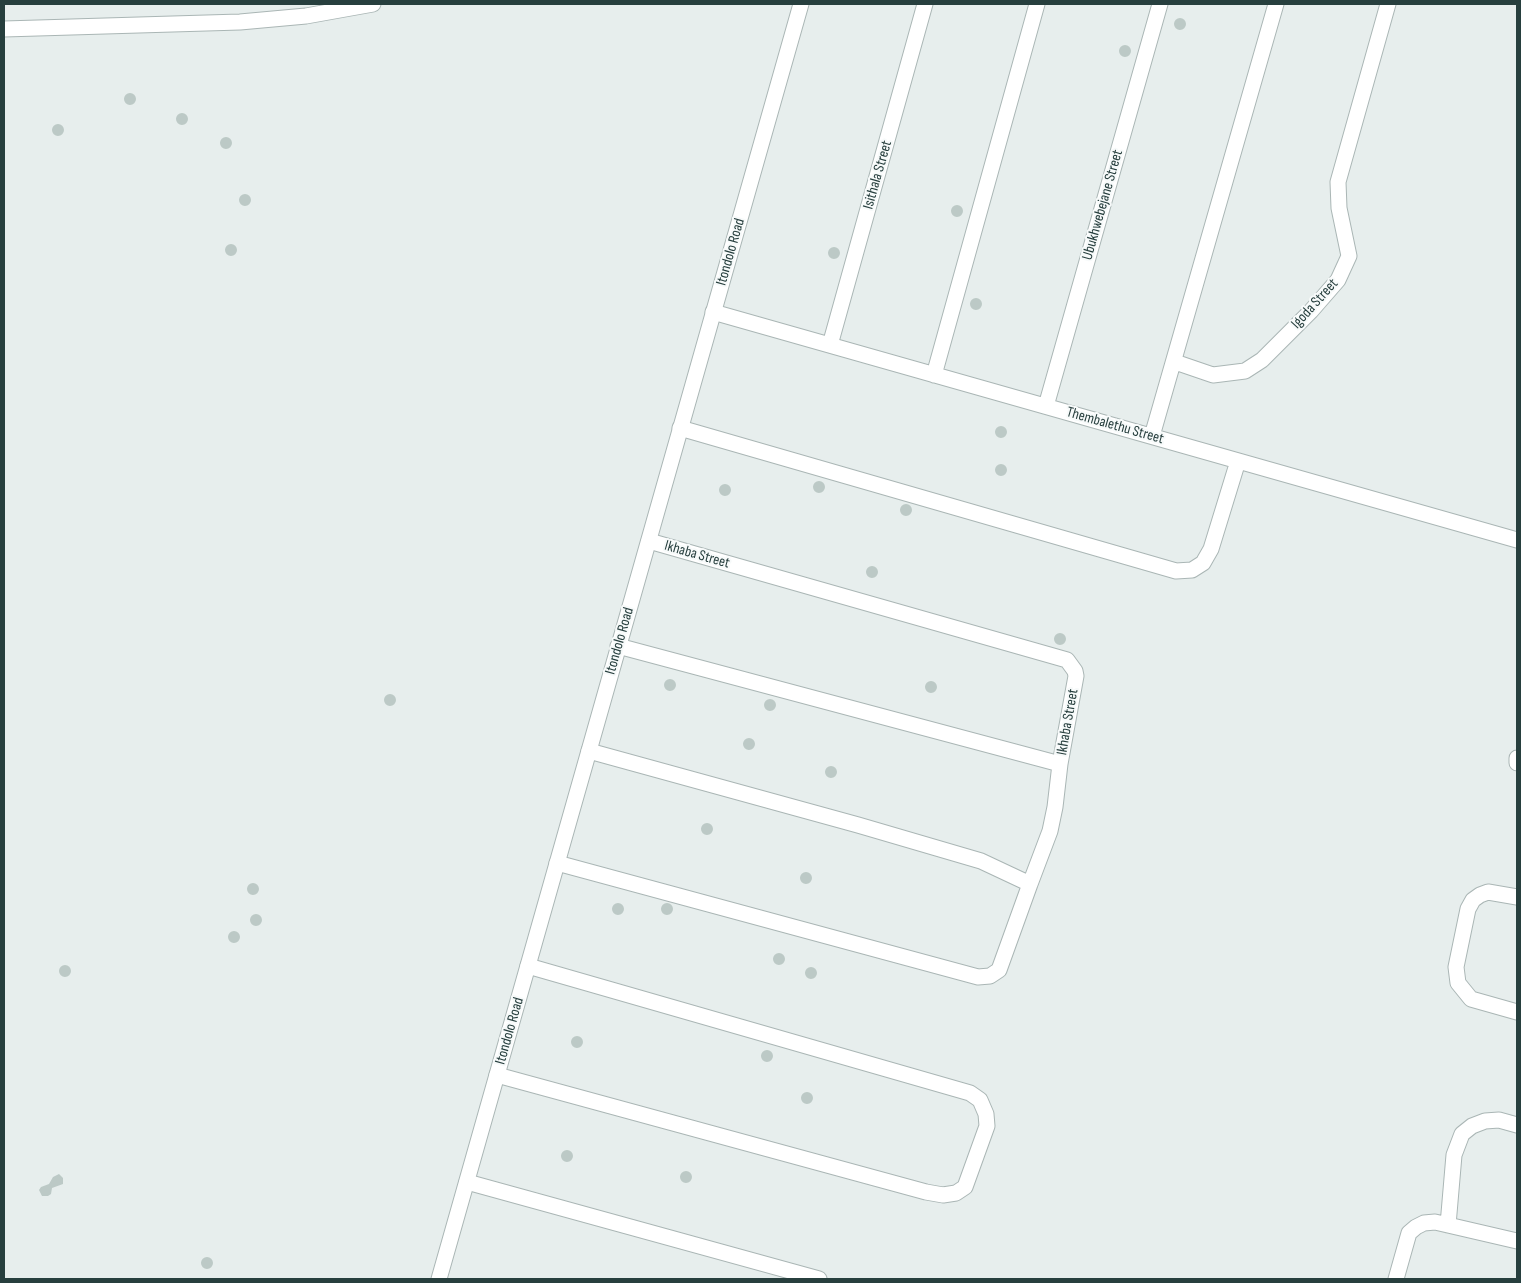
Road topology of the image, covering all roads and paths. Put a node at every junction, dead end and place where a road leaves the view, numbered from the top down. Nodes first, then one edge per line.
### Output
1 (373, 4) edge
2 (801, 4) edge
3 (925, 4) edge
4 (1038, 4) edge
5 (1160, 4) edge
6 (1276, 4) edge
7 (1388, 4) edge
8 (4, 29) edge
9 (713, 312) junction
10 (830, 345) junction
11 (1175, 362) junction
12 (934, 375) junction
13 (1046, 406) junction
14 (680, 428) junction
15 (1152, 436) junction
16 (1238, 460) junction
17 (1517, 540) edge
18 (649, 541) junction
19 (618, 646) junction
20 (589, 751) junction
21 (1517, 758) edge
22 (1517, 763) edge
23 (1060, 764) junction
24 (557, 863) junction
25 (1030, 884) junction
26 (1517, 897) edge
27 (528, 966) junction
28 (1517, 1012) edge
29 (497, 1075) junction
30 (1517, 1125) edge
31 (467, 1182) junction
32 (1448, 1225) junction
33 (1517, 1241) edge
34 (439, 1279) edge
35 (819, 1279) edge
36 (1396, 1279) edge

1 - 8 street
2 - 9 street, Itondolo Road
3 - 10 street, Isithala Street
4 - 12 street
5 - 13 street, Ubukhwebejane Street
6 - 11 street
7 - 11 street, Igoda Street
9 - 10 street, Thembalethu Street
9 - 14 street, Itondolo Road
10 - 12 street, Thembalethu Street
11 - 15 street
12 - 13 street, Thembalethu Street
13 - 15 street, Thembalethu Street
14 - 16 street
14 - 18 street, Itondolo Road
15 - 16 street, Thembalethu Street
16 - 17 street, Thembalethu Street
18 - 19 street, Itondolo Road
18 - 23 street, Ikhaba Street
19 - 20 street, Itondolo Road
19 - 23 street, Ikhaba Street
20 - 24 street, Itondolo Road
20 - 25 street
21 - 22 street
23 - 25 street
24 - 25 street
24 - 27 street, Itondolo Road
26 - 28 street
27 - 29 street, Itondolo Road
27 - 29 street
29 - 31 street, Itondolo Road
30 - 32 street
31 - 34 street, Itondolo Road
31 - 35 street
32 - 33 street
32 - 36 street

